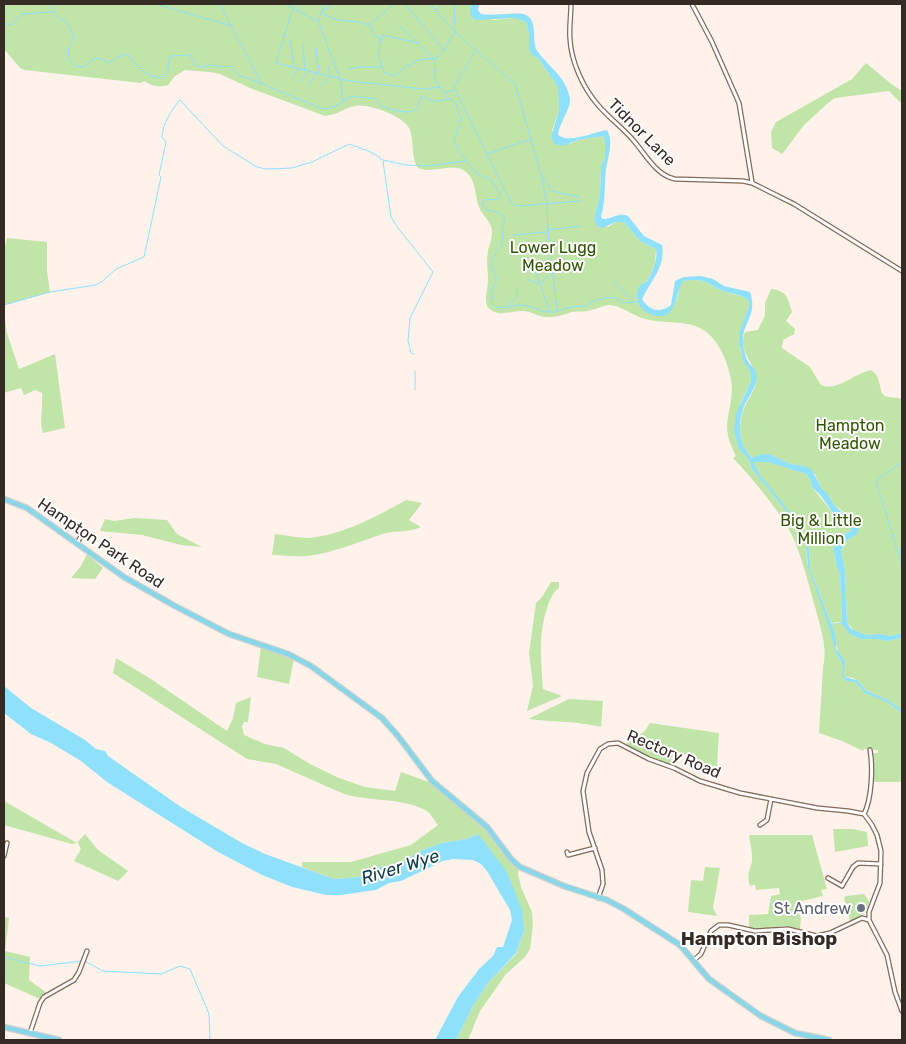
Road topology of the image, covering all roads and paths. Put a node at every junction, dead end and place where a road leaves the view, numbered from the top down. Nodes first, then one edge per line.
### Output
1 (571, 4) edge
2 (692, 4) edge
3 (752, 183) junction
4 (902, 271) edge
5 (4, 499) edge
6 (78, 530) dead end
7 (77, 543) junction
8 (870, 750) dead end
9 (771, 799) junction
10 (864, 814) junction
11 (760, 825) dead end
12 (7, 843) dead end
13 (595, 848) junction
14 (568, 855) dead end
15 (4, 856) edge
16 (881, 864) junction
17 (828, 878) dead end
18 (598, 898) junction
19 (869, 912) junction
20 (862, 918) junction
21 (869, 920) junction
22 (87, 951) dead end
23 (694, 960) junction
24 (902, 1011) edge
25 (4, 1027) edge
26 (30, 1033) junction
27 (59, 1040) edge
28 (829, 1040) edge

1 - 3 street, Tidnor Lane
2 - 3 street
3 - 4 street, Tidnor Lane
5 - 7 main road, Hampton Park Road
6 - 7 street
7 - 18 main road, Hampton Park Road
8 - 10 street
9 - 10 street, Rectory Road
9 - 11 street
9 - 13 street, Rectory Road
10 - 16 street
12 - 15 street
13 - 14 street
13 - 18 street, Rectory Road
16 - 17 street
16 - 19 street
18 - 23 main road, Hampton Park Road
19 - 20 street
19 - 21 street
20 - 21 street
20 - 23 street
21 - 24 street
22 - 26 street
23 - 28 main road, Hampton Park Road
25 - 26 main road
26 - 27 main road

